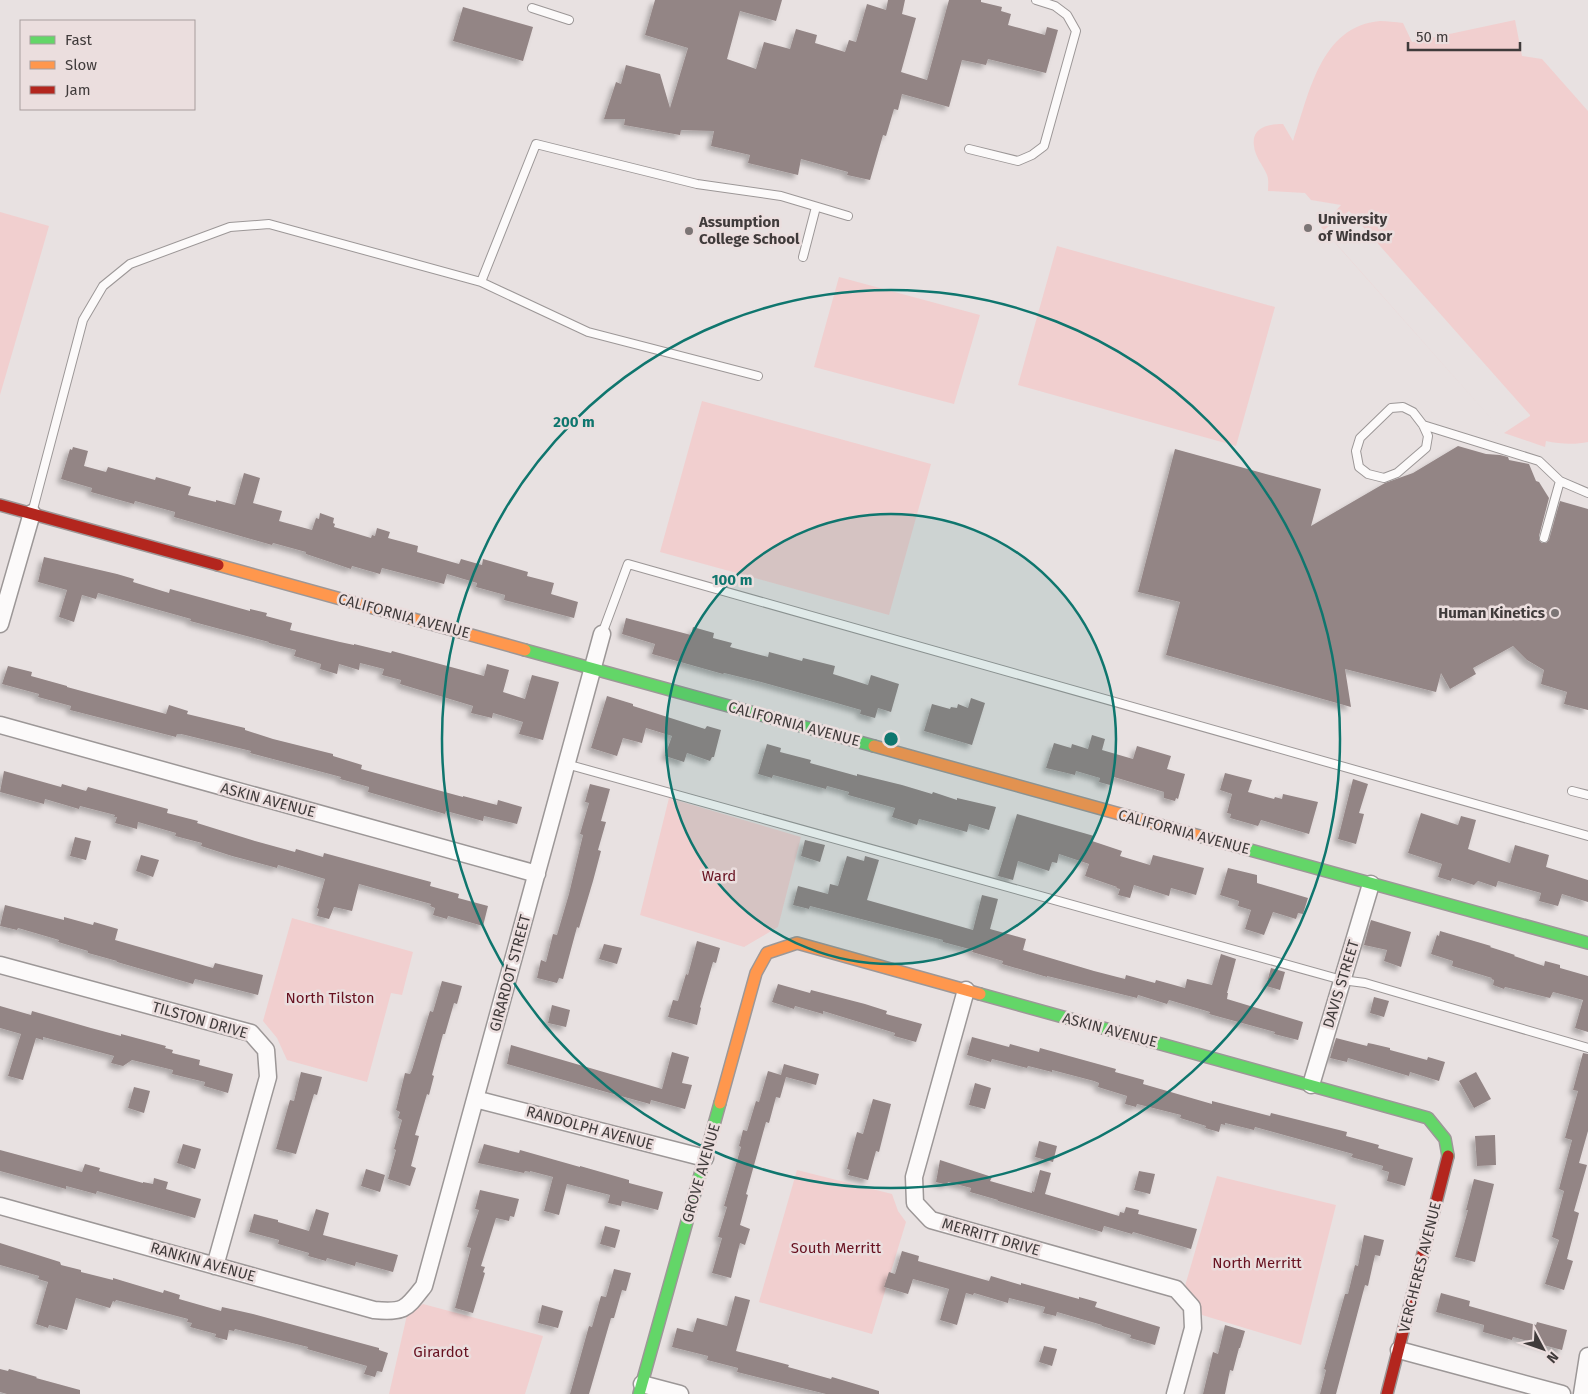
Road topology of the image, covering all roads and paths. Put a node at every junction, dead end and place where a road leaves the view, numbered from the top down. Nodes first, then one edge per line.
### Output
1 (1036, 0) edge
2 (532, 8) dead end
3 (569, 20) dead end
4 (969, 149) dead end
5 (816, 206) junction
6 (848, 216) dead end
7 (803, 257) dead end
8 (481, 282) junction
9 (758, 376) dead end
10 (1423, 425) junction
11 (1560, 481) junction
12 (1588, 493) edge
13 (0, 505) edge
14 (32, 513) junction
15 (1544, 538) dead end
16 (1, 615) edge
17 (602, 634) joint
18 (593, 668) junction
19 (0, 726) edge
20 (566, 764) junction
21 (1572, 791) dead end
22 (1588, 795) edge
23 (1588, 836) edge
24 (537, 874) junction
25 (1371, 884) junction
26 (1588, 943) edge
27 (767, 953) joint
28 (0, 965) edge
29 (1342, 980) junction
30 (966, 990) junction
31 (1588, 1048) edge
32 (1311, 1085) junction
33 (476, 1098) junction
34 (1445, 1139) joint
35 (705, 1158) junction
36 (0, 1206) edge
37 (215, 1266) junction
38 (407, 1307) joint
39 (1399, 1350) junction
40 (1588, 1356) edge
41 (641, 1389) edge
42 (680, 1394) edge
43 (1175, 1394) edge
44 (1387, 1394) edge
45 (1562, 1394) edge
46 (1582, 1394) edge

1 - 4 lane
2 - 3 lane
5 - 6 lane
5 - 7 lane
5 - 8 lane
8 - 9 lane
8 - 14 lane
10 - 10 lane
10 - 11 lane
11 - 12 lane
11 - 15 lane
13 - 14 street, CALIFORNIA AVENUE
14 - 16 street
14 - 18 street, CALIFORNIA AVENUE
17 - 18 street, GIRARDOT STREET
17 - 23 lane
18 - 20 street, GIRARDOT STREET
18 - 25 street, CALIFORNIA AVENUE
19 - 24 street, ASKIN AVENUE
20 - 24 street, GIRARDOT STREET
20 - 29 lane
21 - 22 lane
24 - 33 street, GIRARDOT STREET
25 - 26 street, CALIFORNIA AVENUE
25 - 29 street, DAVIS STREET
27 - 30 street, ASKIN AVENUE
27 - 35 street, GROVE AVENUE
28 - 37 street, TILSTON DRIVE
29 - 31 lane
29 - 32 street, DAVIS STREET
30 - 32 street, ASKIN AVENUE
30 - 43 street, MERRITT DRIVE
32 - 34 street, ASKIN AVENUE
33 - 35 street, RANDOLPH AVENUE
33 - 38 street, GIRARDOT STREET
34 - 39 street, VERCHERES AVENUE
35 - 41 street, GROVE AVENUE
36 - 37 street, RANKIN AVENUE
37 - 38 street, RANKIN AVENUE
39 - 44 street, VERCHERES AVENUE
39 - 45 street
40 - 46 street
41 - 42 street

